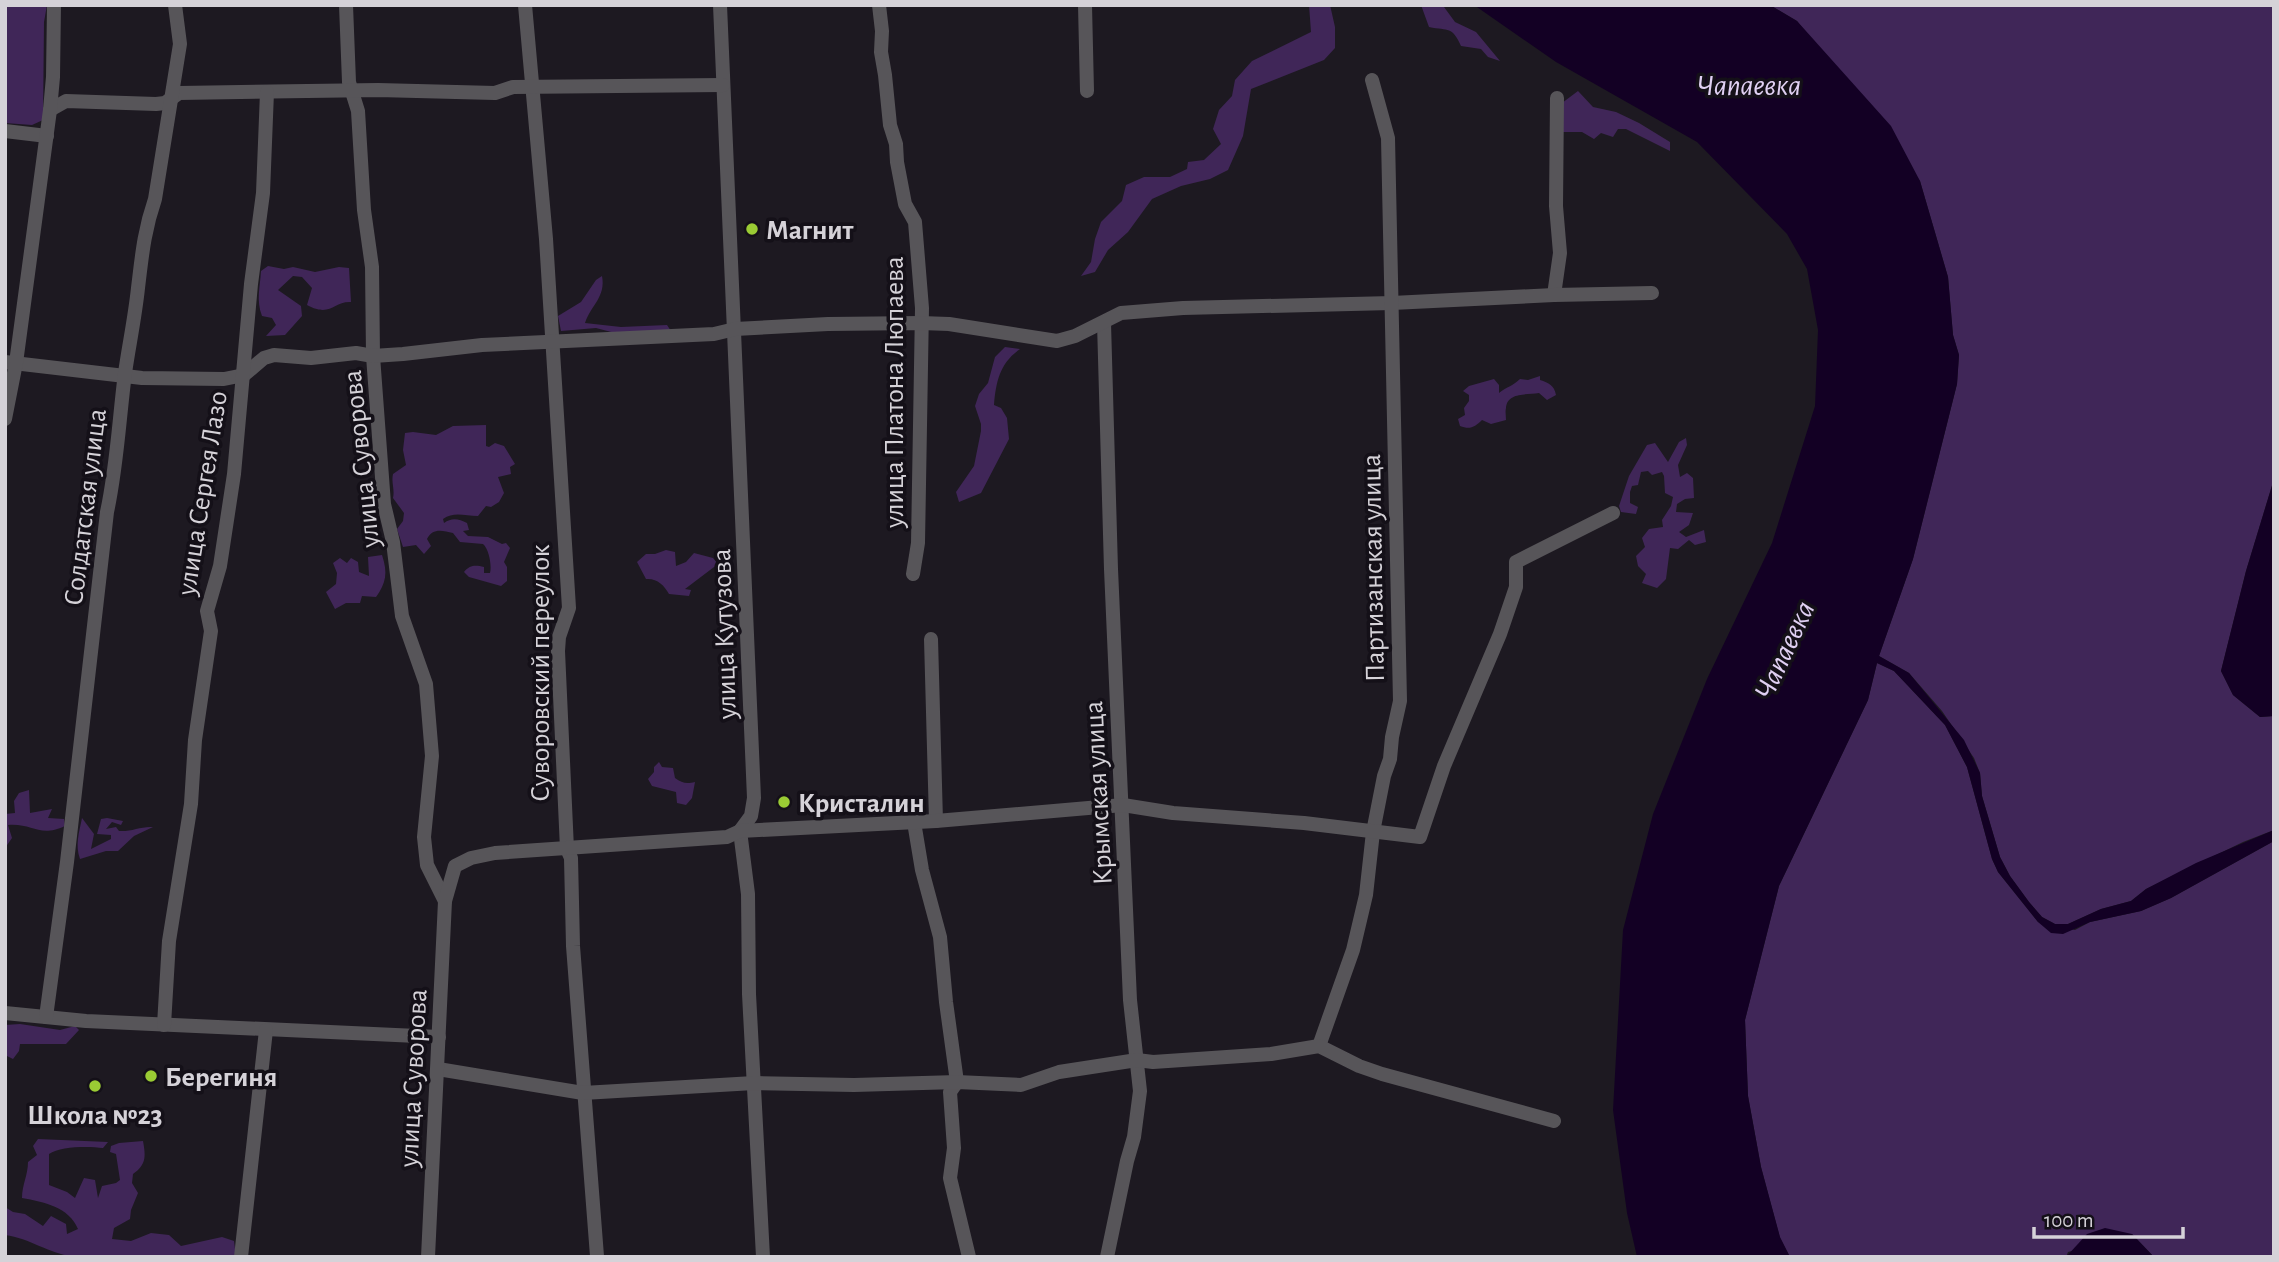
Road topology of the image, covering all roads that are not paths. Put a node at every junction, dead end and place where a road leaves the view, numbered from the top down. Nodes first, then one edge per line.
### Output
1 (54, 5) edge
2 (175, 5) edge
3 (346, 5) edge
4 (525, 5) edge
5 (720, 5) edge
6 (879, 5) edge
7 (1085, 5) edge
8 (1372, 80) dead end
9 (723, 85) junction
10 (532, 87) junction
11 (351, 91) junction
12 (1087, 91) dead end
13 (267, 92) junction
14 (172, 98) junction
15 (1557, 98) dead end
16 (50, 110) junction
17 (5, 131) edge
18 (47, 136) junction
19 (1652, 293) dead end
20 (1554, 295) junction
21 (1392, 303) junction
22 (921, 323) junction
23 (1104, 323) junction
24 (735, 329) junction
25 (554, 341) junction
26 (373, 356) junction
27 (10, 363) edge
28 (125, 375) junction
29 (244, 375) junction
30 (5, 419) edge
31 (1613, 513) dead end
32 (913, 574) dead end
33 (931, 639) dead end
34 (1122, 805) junction
35 (936, 821) junction
36 (914, 822) junction
37 (740, 831) junction
38 (1373, 832) junction
39 (567, 849) junction
40 (445, 901) junction
41 (5, 1013) edge
42 (46, 1017) junction
43 (164, 1025) junction
44 (266, 1030) junction
45 (439, 1037) junction
46 (1320, 1046) junction
47 (1137, 1060) junction
48 (438, 1069) junction
49 (957, 1082) junction
50 (754, 1083) junction
51 (583, 1093) junction
52 (1554, 1121) dead end
53 (597, 1256) edge
54 (241, 1257) edge
55 (428, 1257) edge
56 (763, 1257) edge
57 (969, 1257) edge
58 (1107, 1257) edge

1 - 16 street
2 - 14 street, Солдатская улица
3 - 11 street, улица Суворова
4 - 10 street, Суворовский переулок
5 - 9 street, улица Кутузова
6 - 22 street, улица Платона Люпаева
7 - 12 street
8 - 21 street, Партизанская улица
9 - 10 street
9 - 24 street, улица Кутузова
10 - 11 street
10 - 25 street, Суворовский переулок
11 - 13 street
11 - 26 street, улица Суворова
13 - 14 street
13 - 29 street, улица Сергея Лазо
14 - 16 street
14 - 28 street, Солдатская улица
15 - 20 street
16 - 18 street
17 - 18 street
18 - 27 street
19 - 20 street
20 - 21 street
21 - 23 street
21 - 38 street, Партизанская улица
22 - 23 street
22 - 24 street
22 - 32 street, улица Платона Люпаева
23 - 34 street, Крымская улица
24 - 25 street
24 - 37 street, улица Кутузова
25 - 26 street
25 - 39 street, Суворовский переулок
26 - 29 street
26 - 40 street, улица Суворова
27 - 28 street
27 - 30 street
28 - 29 street
28 - 42 street, Солдатская улица
29 - 43 street, улица Сергея Лазо
31 - 38 street
33 - 35 street
34 - 35 street
34 - 38 street
34 - 47 street, Крымская улица
35 - 36 street
36 - 37 street
36 - 49 street
37 - 39 street
37 - 50 street
38 - 46 street, Партизанская улица
39 - 40 street, улица Суворова
39 - 51 street, Суворовский переулок
40 - 45 street, улица Суворова
41 - 42 street
42 - 43 street
43 - 44 street
44 - 45 street
44 - 54 street
45 - 48 street, улица Суворова
46 - 47 street
46 - 52 street
47 - 49 street
47 - 58 street, Крымская улица
48 - 51 street
48 - 55 street, улица Суворова
49 - 50 street
49 - 57 street
50 - 51 street
50 - 56 street
51 - 53 street, Суворовский переулок

